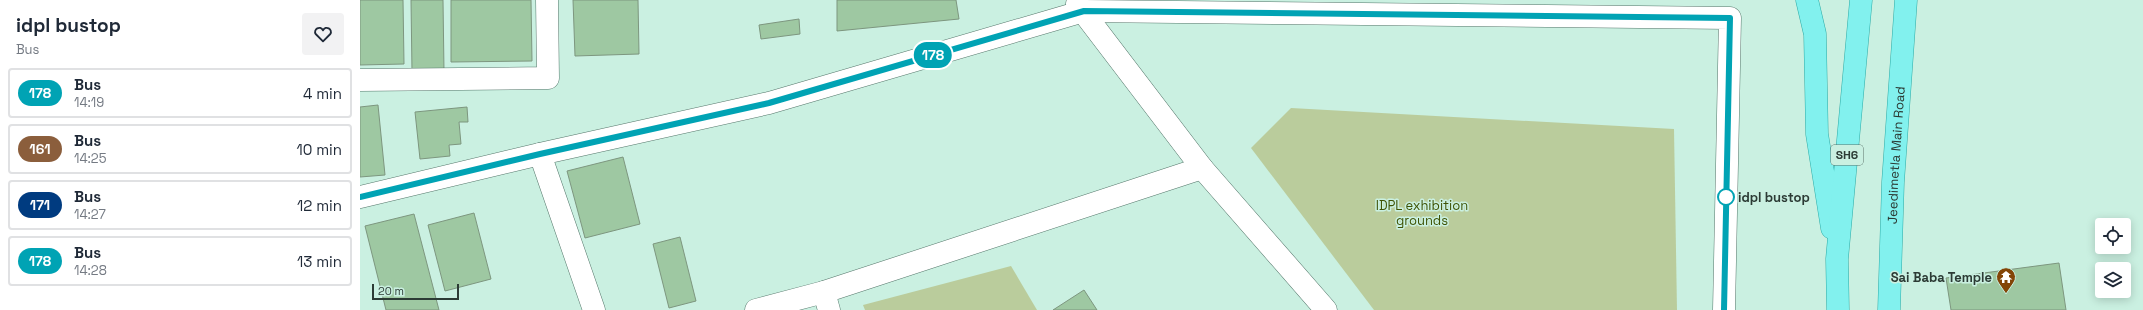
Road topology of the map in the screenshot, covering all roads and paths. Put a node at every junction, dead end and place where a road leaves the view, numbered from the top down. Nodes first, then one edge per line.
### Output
1 (547, 0) edge
2 (1807, 0) edge
3 (1861, 0) edge
4 (1906, 0) edge
5 (1079, 5) edge
6 (360, 80) edge
7 (540, 154) junction
8 (1202, 168) junction
9 (360, 197) edge
10 (1837, 259) junction
11 (827, 301) edge
12 (594, 310) edge
13 (756, 310) edge
14 (1326, 310) edge
15 (1724, 310) edge
16 (1838, 310) edge
17 (1890, 310) edge

1 - 6 street
2 - 10 main road
3 - 10 main road, SH6
4 - 17 main road, Jeedimetla Main Road
5 - 7 street
5 - 8 street
5 - 15 street
7 - 9 street
7 - 12 street
8 - 11 street
8 - 14 street
10 - 16 main road, SH6
11 - 13 street

